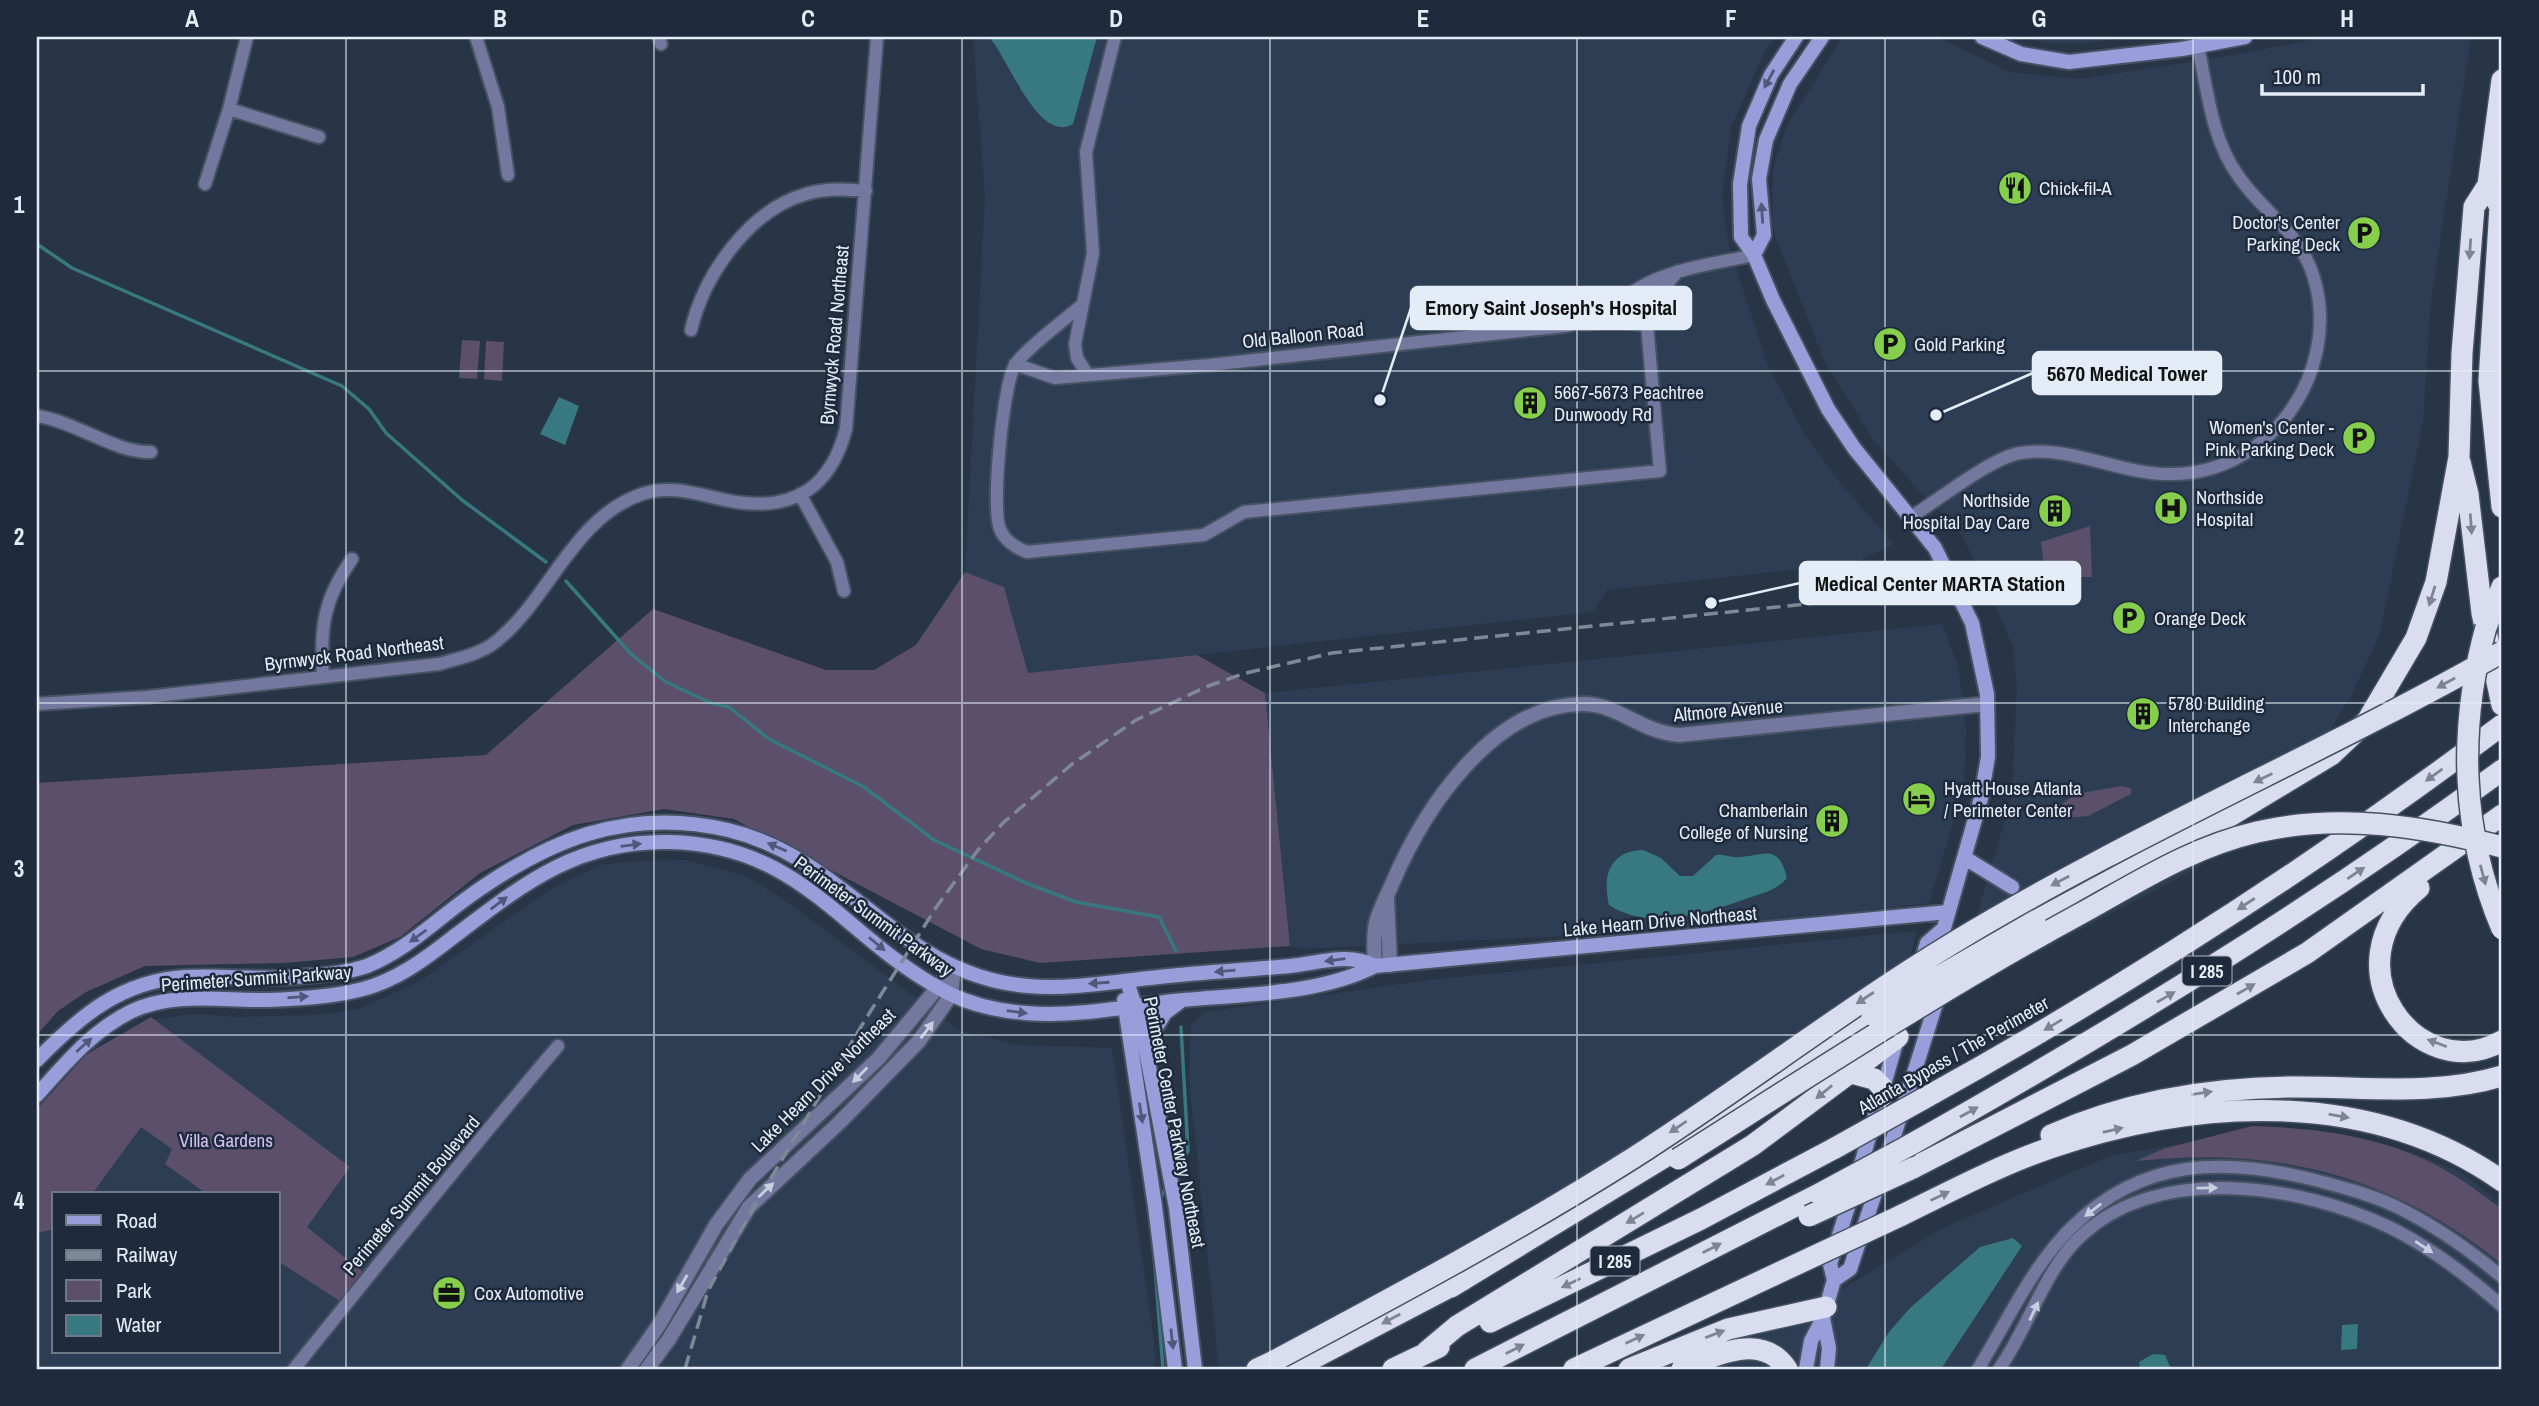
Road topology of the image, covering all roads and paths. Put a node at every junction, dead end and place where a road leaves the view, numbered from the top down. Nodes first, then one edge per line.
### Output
1 (247, 37) edge
2 (476, 37) edge
3 (877, 37) edge
4 (1115, 37) edge
5 (1796, 37) edge
6 (1822, 37) edge
7 (1982, 37) edge
8 (2245, 37) edge
9 (2196, 42) edge
10 (2502, 80) edge
11 (229, 109) junction
12 (319, 137) dead end
13 (508, 175) dead end
14 (205, 184) dead end
15 (2488, 185) junction
16 (866, 191) junction
17 (1754, 254) junction
18 (1678, 271) junction
19 (1083, 304) junction
20 (1573, 325) junction
21 (1647, 325) junction
22 (691, 330) dead end
23 (1015, 364) junction
24 (1087, 374) junction
25 (2502, 385) edge
26 (2502, 393) edge
27 (37, 416) edge
28 (150, 452) dead end
29 (2459, 457) junction
30 (800, 494) junction
31 (2502, 507) edge
32 (1911, 517) junction
33 (352, 559) dead end
34 (2502, 587) edge
35 (844, 591) dead end
36 (2502, 652) edge
37 (323, 677) junction
38 (37, 704) edge
39 (1987, 704) junction
40 (2502, 705) edge
41 (1961, 706) junction
42 (1987, 721) junction
43 (2496, 730) edge
44 (2497, 773) edge
45 (2502, 815) edge
46 (2471, 838) junction
47 (2502, 847) edge
48 (1965, 858) junction
49 (2012, 887) dead end
50 (1948, 912) junction
51 (1944, 928) junction
52 (2502, 929) edge
53 (1382, 965) junction
54 (954, 968) junction
55 (1127, 981) junction
56 (937, 987) junction
57 (951, 995) junction
58 (1182, 1000) junction
59 (1130, 1006) junction
60 (1898, 1037) junction
61 (2502, 1041) edge
62 (1145, 1045) junction
63 (558, 1046) dead end
64 (37, 1060) edge
65 (1848, 1072) junction
66 (2502, 1076) edge
67 (37, 1095) edge
68 (1882, 1096) junction
69 (1887, 1157) junction
70 (1980, 1177) junction
71 (2502, 1181) edge
72 (1759, 1224) junction
73 (2502, 1277) edge
74 (1835, 1280) junction
75 (1451, 1287) junction
76 (2502, 1306) edge
77 (1824, 1312) junction
78 (1426, 1352) junction
79 (1264, 1365) edge
80 (294, 1369) edge
81 (628, 1369) edge
82 (647, 1369) edge
83 (1175, 1369) edge
84 (1195, 1369) edge
85 (1293, 1369) edge
86 (1393, 1369) edge
87 (1475, 1369) edge
88 (1574, 1369) edge
89 (1629, 1369) edge
90 (1682, 1369) edge
91 (1787, 1369) edge
92 (1806, 1369) edge
93 (1828, 1369) edge
94 (1979, 1369) edge
95 (1999, 1369) edge

1 - 11 street
2 - 13 street
3 - 16 street, Byrnwyck Road Northeast
4 - 19 street
5 -> 17 main road
17 -> 6 main road
7 - 9 main road
8 - 9 main road
9 - 32 street
10 - 15 highway
11 - 12 street
11 - 14 street
15 -> 29 highway
15 - 31 highway
16 - 22 street
16 - 30 street, Byrnwyck Road Northeast
17 - 18 street, Old Balloon Road
17 - 32 main road
18 - 20 street, Old Balloon Road
18 - 21 street
19 - 23 street
19 - 24 street
20 - 21 street
20 - 24 street, Old Balloon Road
21 - 23 street
23 - 24 street, Old Balloon Road
25 - 26 highway
27 - 28 street
29 -> 40 highway
29 -> 75 highway, bridge
30 - 35 street
30 - 37 street, Byrnwyck Road Northeast
32 - 39 main road
33 - 37 street
34 -> 52 highway, bridge
36 -> 79 highway, bridge
37 - 38 street, Byrnwyck Road Northeast
39 - 41 street, Altmore Avenue
39 - 42 main road
41 - 42 street
41 - 53 street, Altmore Avenue
42 - 48 main road
43 -> 78 highway, Atlanta Bypass / The Perimeter / I 285, bridge
69 -> 44 highway, I 285, bridge
45 - 46 highway
61 -> 46 highway
72 -> 46 highway, bridge
47 - 75 highway, bridge
48 - 49 main road
48 - 50 main road
50 - 51 main road
50 - 53 main road, Lake Hearn Drive Northeast
51 - 60 main road
51 - 69 main road
53 -> 55 main road, Lake Hearn Drive Northeast
53 - 58 main road, Lake Hearn Drive Northeast
55 -> 54 main road, Perimeter Summit Parkway
54 - 56 street, Lake Hearn Drive Northeast
54 - 57 street, Lake Hearn Drive Northeast
54 -> 64 main road, Perimeter Summit Parkway
55 - 59 main road, Perimeter Center Parkway Northeast
56 - 57 main road, Perimeter Summit Parkway
67 -> 56 main road, Perimeter Summit Parkway
56 -> 81 street, Lake Hearn Drive Northeast
57 -> 59 main road, Perimeter Summit Parkway
82 -> 57 street, Lake Hearn Drive Northeast
58 - 59 main road, Lake Hearn Drive Northeast
58 - 62 main road
59 - 62 main road, Perimeter Center Parkway Northeast
59 -> 83 main road, Perimeter Center Parkway Northeast
60 - 65 highway
60 - 68 main road
62 - 84 main road, Perimeter Center Parkway Northeast
63 - 80 street, Perimeter Summit Boulevard
65 - 68 highway
65 -> 78 highway
70 -> 66 highway
68 - 74 main road
69 - 72 highway, I 285, bridge
69 - 74 main road
70 -> 71 highway
88 -> 70 highway, bridge
87 -> 72 highway, I 285
73 -> 94 street
74 - 77 main road
75 -> 85 highway
95 -> 76 street
89 -> 77 highway
77 - 92 main road
77 - 93 main road
78 - 86 highway, Atlanta Bypass / The Perimeter / I 285
90 - 91 highway

